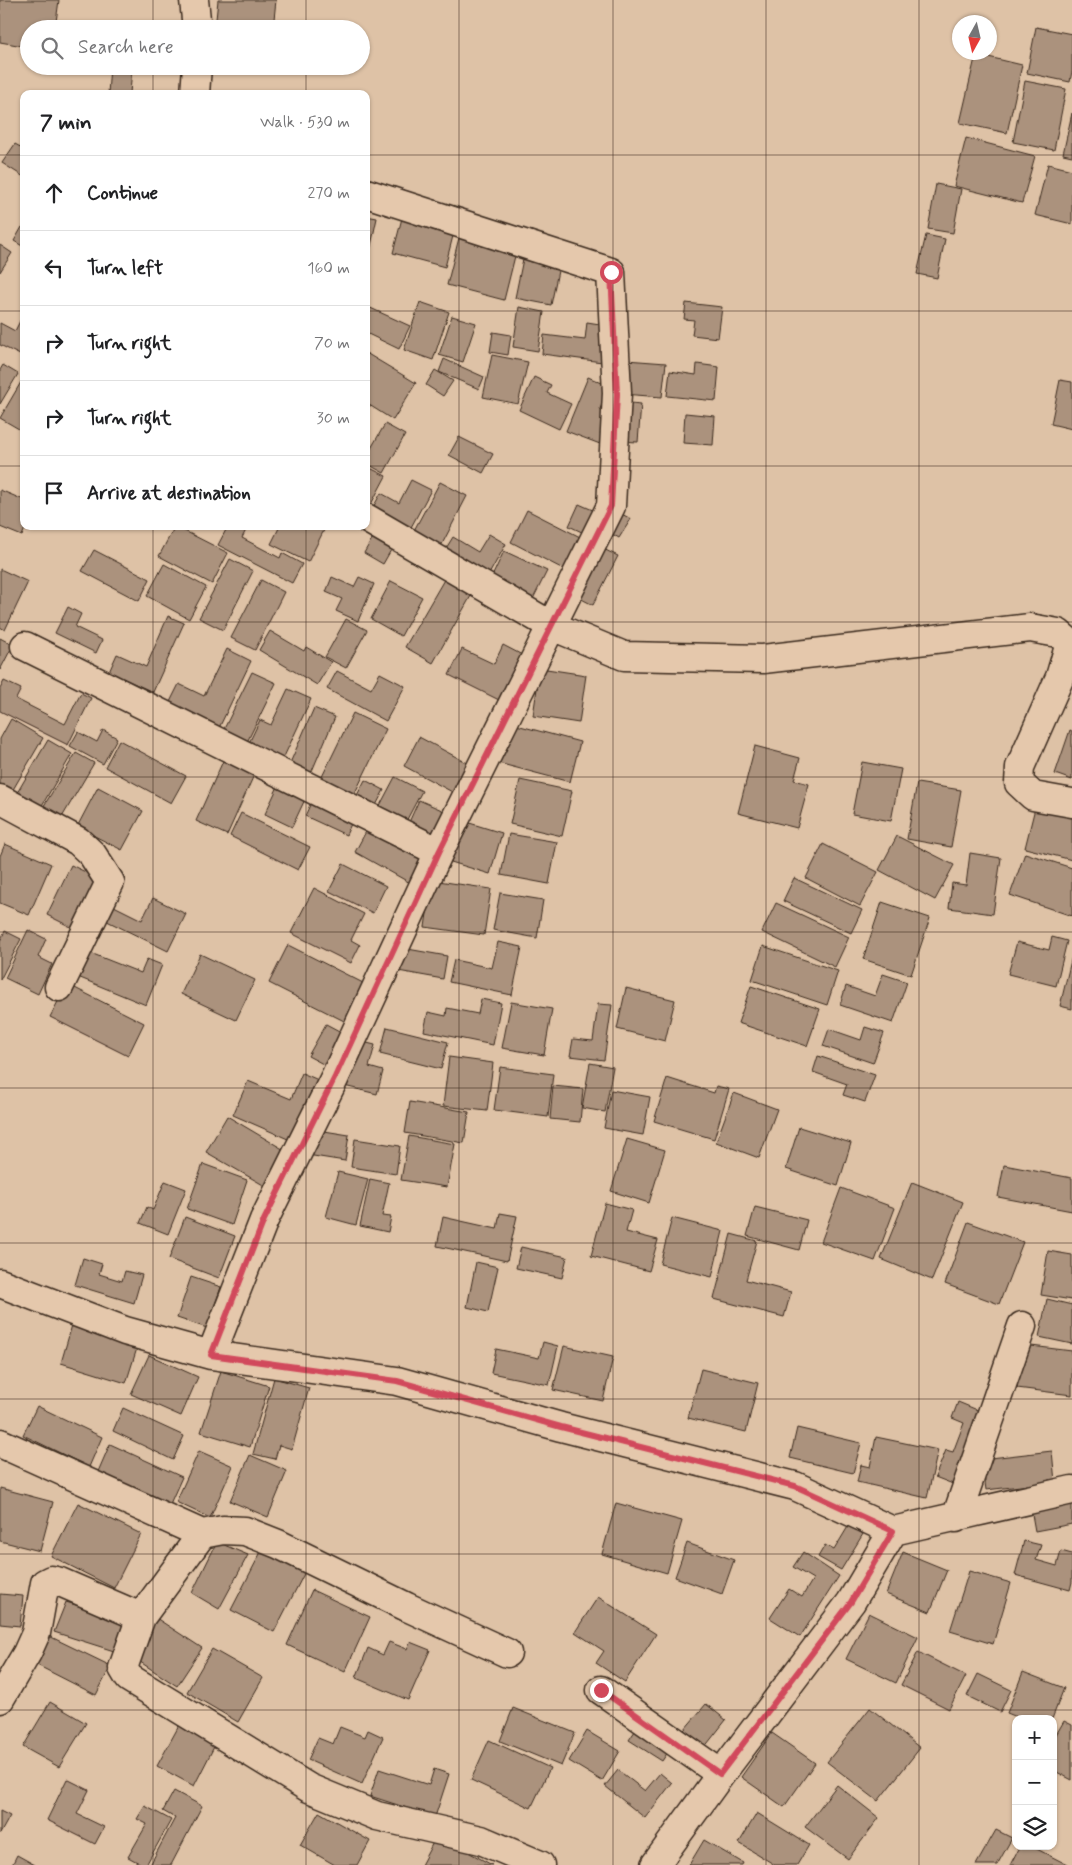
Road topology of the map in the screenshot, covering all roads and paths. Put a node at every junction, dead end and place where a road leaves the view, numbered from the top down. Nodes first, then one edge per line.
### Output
1 (194, 0) edge
2 (196, 20) edge
3 (196, 75) edge
4 (195, 90) edge
5 (370, 194) edge
6 (370, 520) edge
7 (552, 626) junction
8 (25, 646) dead end
9 (0, 800) edge
10 (1072, 803) edge
11 (439, 852) junction
12 (59, 987) dead end
13 (0, 1283) edge
14 (1022, 1326) dead end
15 (211, 1355) junction
16 (0, 1443) edge
17 (1072, 1490) edge
18 (956, 1518) junction
19 (893, 1531) junction
20 (202, 1534) junction
21 (142, 1617) junction
22 (508, 1653) dead end
23 (601, 1690) dead end
24 (0, 1699) edge
25 (720, 1774) junction
26 (540, 1865) edge
27 (656, 1865) edge

1 - 2 street
3 - 4 street
5 - 7 street
6 - 7 street
7 - 10 street
7 - 11 street
8 - 11 street
9 - 12 street
11 - 15 street
13 - 15 street
14 - 18 street
15 - 19 street
16 - 20 street
17 - 18 street
18 - 19 street
19 - 25 street
20 - 21 street
20 - 22 street
21 - 24 street
21 - 26 street
23 - 25 street
25 - 27 street

